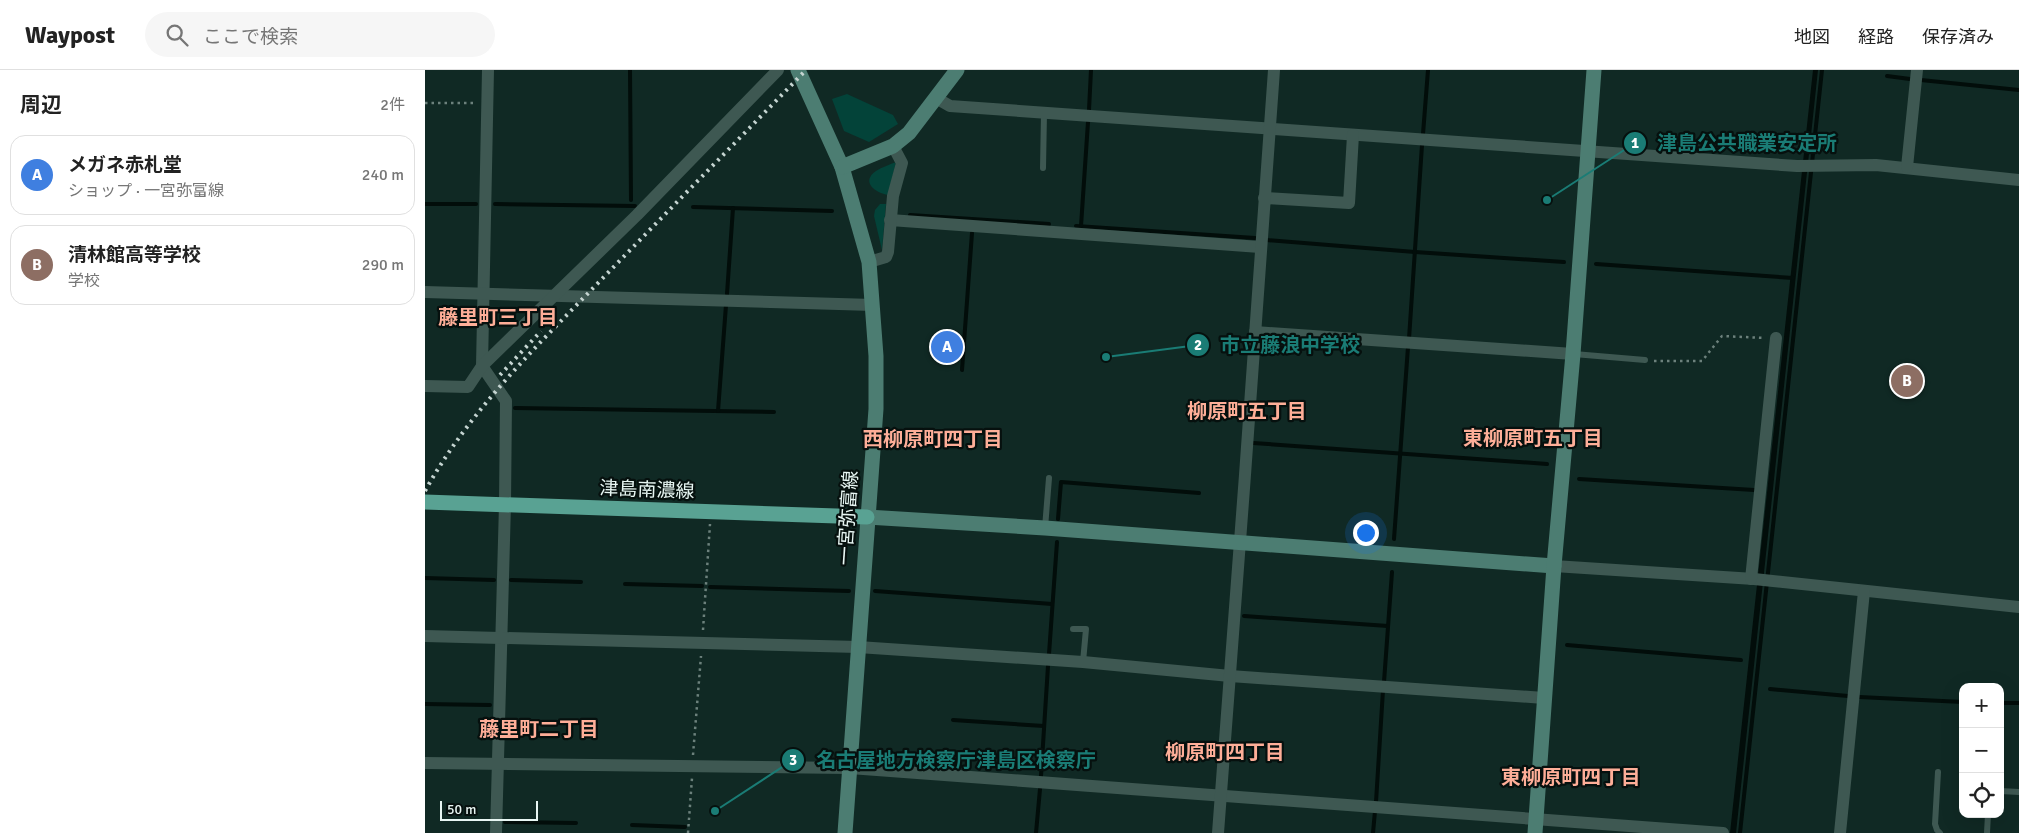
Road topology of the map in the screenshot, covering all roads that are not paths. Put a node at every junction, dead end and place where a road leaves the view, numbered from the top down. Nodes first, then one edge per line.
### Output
1 (488, 70) edge
2 (778, 70) edge
3 (798, 70) edge
4 (957, 70) edge
5 (1274, 70) edge
6 (1594, 70) edge
7 (1917, 70) edge
8 (935, 98) junction
9 (1044, 113) junction
10 (1270, 129) junction
11 (1353, 135) junction
12 (893, 146) junction
13 (1588, 151) junction
14 (843, 167) junction
15 (1907, 167) junction
16 (1043, 168) dead end
17 (2019, 180) edge
18 (1265, 198) junction
19 (890, 220) junction
20 (1260, 247) junction
21 (869, 262) junction
22 (425, 292) edge
23 (482, 292) junction
24 (556, 295) junction
25 (873, 304) junction
26 (1255, 332) junction
27 (1776, 338) road end
28 (1573, 354) junction
29 (1645, 360) road end
30 (482, 366) junction
31 (425, 386) edge
32 (1049, 478) dead end
33 (425, 502) edge
34 (505, 504) junction
35 (867, 517) junction
36 (1045, 528) junction
37 (1241, 542) junction
38 (1554, 566) junction
39 (1753, 579) junction
40 (1864, 591) junction
41 (2019, 607) edge
42 (1073, 628) dead end
43 (425, 636) edge
44 (500, 638) junction
45 (858, 647) junction
46 (1083, 662) junction
47 (1230, 676) junction
48 (1544, 698) junction
49 (425, 763) edge
50 (498, 764) junction
51 (850, 768) junction
52 (1939, 772) dead end
53 (2004, 791) edge
54 (2019, 792) edge
55 (1221, 796) junction
56 (1988, 818) edge
57 (1535, 826) edge
58 (496, 833) edge
59 (845, 833) edge
60 (1218, 833) edge
61 (1723, 833) edge
62 (1841, 833) edge
63 (1940, 833) edge
64 (1987, 833) edge

1 - 23 street
2 - 24 street
3 - 14 street, 一宮弥富線
4 - 8 street
5 - 10 street
6 - 13 street
7 - 15 street
8 - 9 street
8 - 12 street
9 - 10 street
9 - 16 lane
10 - 11 street
10 - 18 street
11 - 13 street
11 - 18 street
12 - 14 street
12 - 19 street
13 - 15 street
13 - 28 street
14 - 21 street, 一宮弥富線
15 - 17 street
18 - 20 street
19 - 20 street
19 - 21 street
20 - 26 street
21 - 25 street, 一宮弥富線
22 - 23 street
23 - 24 street
23 - 30 street
24 - 25 street
24 - 30 street
25 - 35 street, 一宮弥富線
26 - 28 street
26 - 37 street
27 - 39 street
28 - 29 lane
28 - 38 street
30 - 31 street
30 - 34 street
32 - 36 lane
33 - 34 main road, 津島南濃線
34 - 35 main road, 津島南濃線
34 - 44 street
35 - 36 street
35 - 45 street, 一宮弥富線
36 - 37 street
37 - 38 street
37 - 47 street
38 - 39 street
38 - 48 street
39 - 40 street
40 - 41 street
40 - 62 street
42 - 46 lane
43 - 44 street
44 - 45 street
44 - 50 street
45 - 46 street
45 - 51 street, 一宮弥富線
46 - 47 street
47 - 48 street
47 - 55 street
48 - 57 street
49 - 50 street
50 - 51 street
50 - 58 street
51 - 55 street
51 - 59 street, 一宮弥富線
52 - 63 lane
53 - 54 lane
55 - 57 street
55 - 60 street
56 - 64 lane
57 - 61 street

